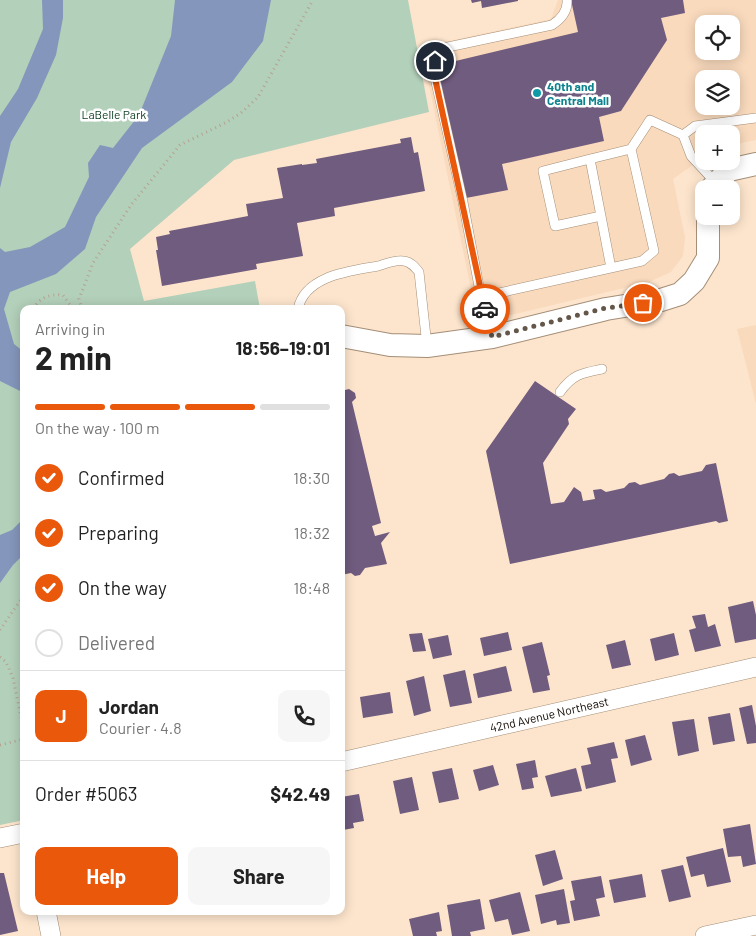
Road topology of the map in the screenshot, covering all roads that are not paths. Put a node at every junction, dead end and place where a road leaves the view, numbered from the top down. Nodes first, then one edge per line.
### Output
1 (567, 0) edge
2 (756, 118) edge
3 (683, 135) junction
4 (631, 148) junction
5 (590, 159) junction
6 (756, 164) edge
7 (709, 180) edge
8 (720, 180) edge
9 (601, 216) junction
10 (708, 225) edge
11 (611, 268) junction
12 (481, 297) junction
13 (299, 305) edge
14 (345, 337) edge
15 (492, 337) junction
16 (427, 346) junction
17 (602, 369) dead end
18 (560, 392) dead end
19 (756, 667) edge
20 (345, 761) edge
21 (20, 834) edge
22 (0, 838) edge
23 (47, 915) edge
24 (756, 925) edge
25 (51, 936) edge
26 (705, 936) edge

1 - 12 lane
2 - 3 lane
3 - 4 lane
3 - 7 lane
4 - 5 lane
4 - 11 lane
5 - 9 lane
5 - 9 lane
6 - 8 street
9 - 11 lane
10 - 15 street
11 - 12 lane
12 - 15 lane
13 - 16 lane
14 - 16 street
15 - 16 street
17 - 18 lane
19 - 20 street, 42nd Avenue Northeast
21 - 22 street
23 - 25 street
24 - 26 street

